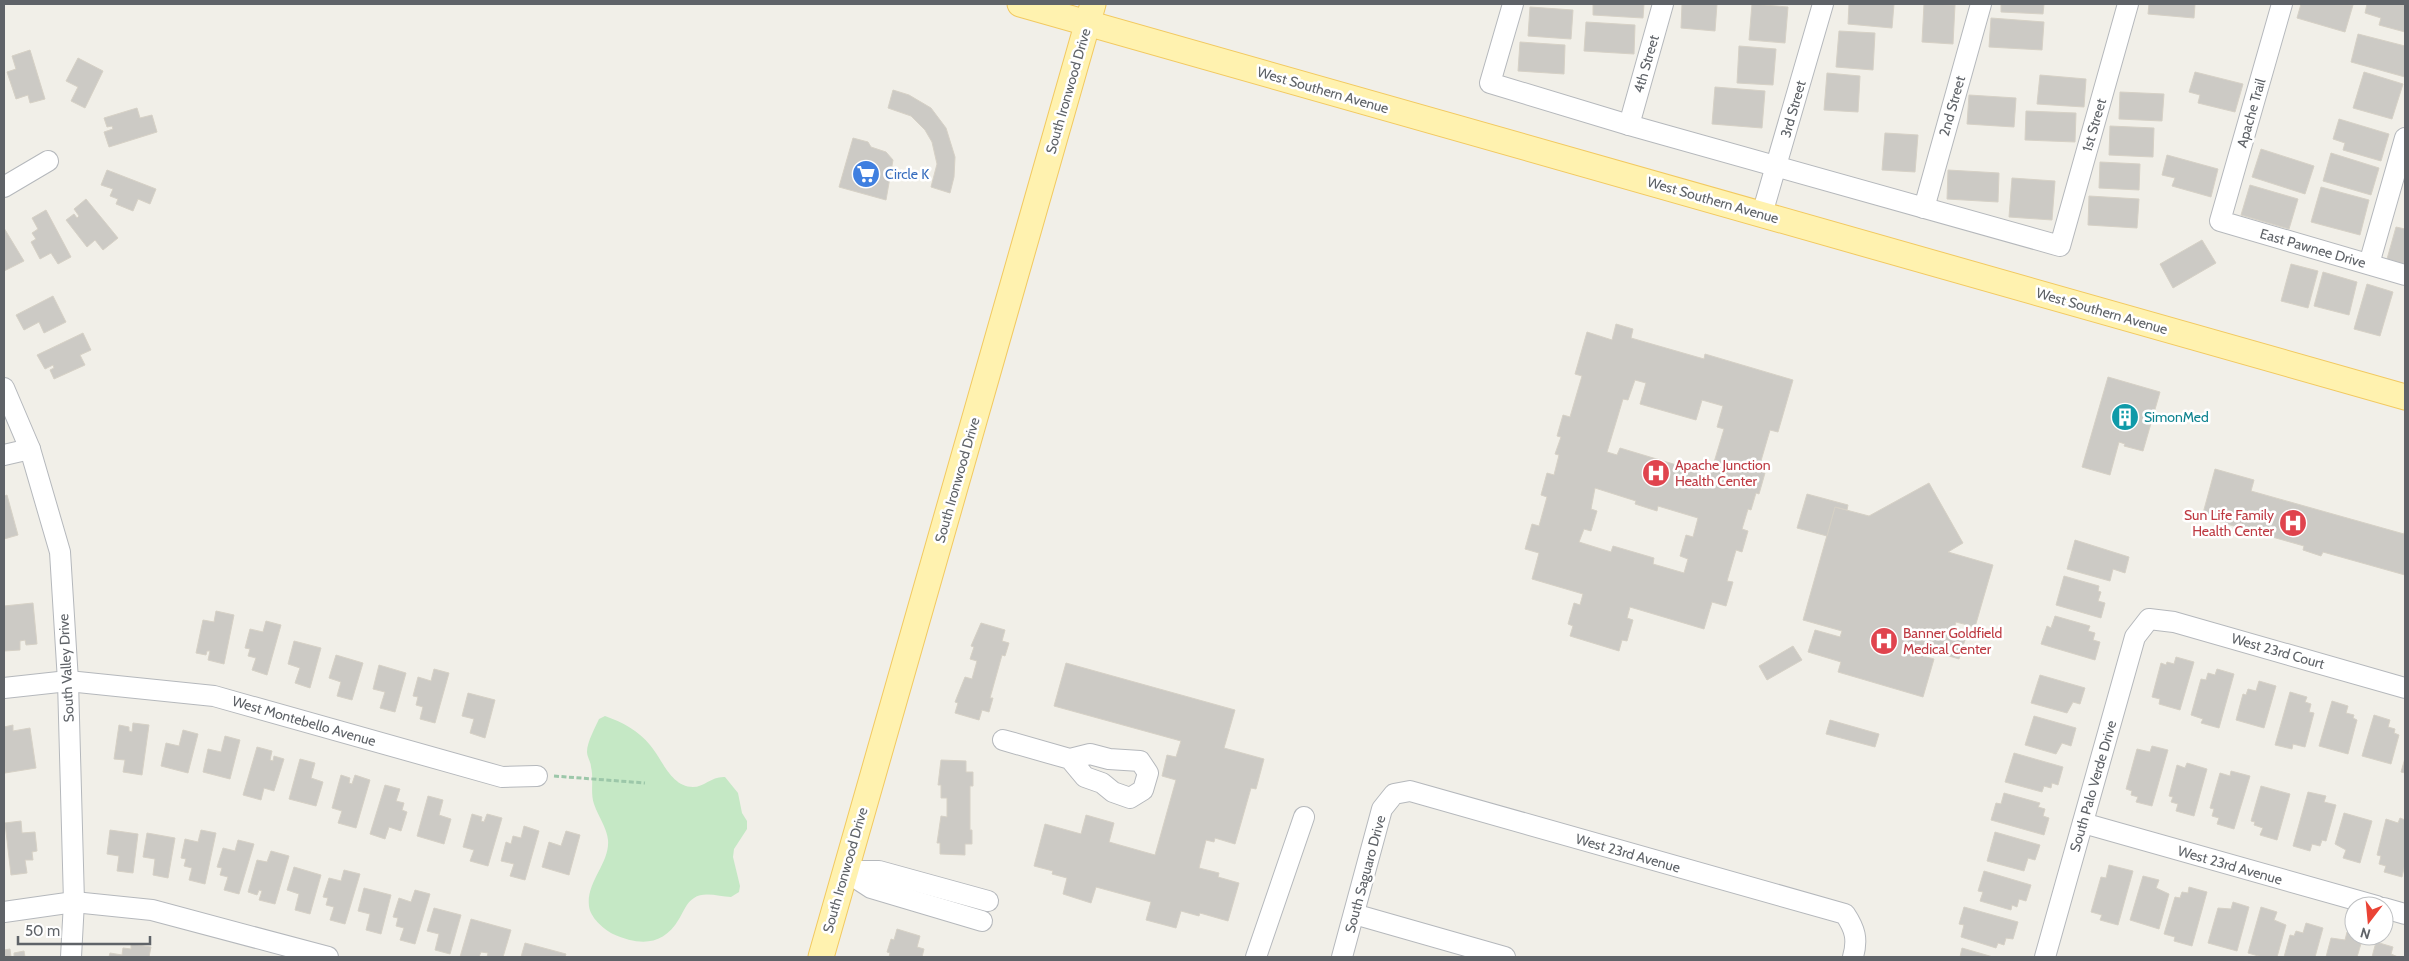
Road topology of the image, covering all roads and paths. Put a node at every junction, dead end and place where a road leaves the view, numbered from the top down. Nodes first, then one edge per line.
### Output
1 (1020, 4) edge
2 (1513, 4) edge
3 (1663, 4) edge
4 (1823, 4) edge
5 (1981, 4) edge
6 (2128, 4) edge
7 (2282, 4) edge
8 (1090, 13) edge
9 (1629, 125) junction
10 (2405, 138) edge
11 (48, 161) dead end
12 (1777, 165) junction
13 (4, 187) edge
14 (1924, 208) junction
15 (1762, 214) junction
16 (2220, 222) joint
17 (2369, 264) junction
18 (2405, 275) edge
19 (4, 388) edge
20 (2405, 397) edge
21 (30, 449) junction
22 (4, 456) edge
23 (2149, 619) joint
24 (68, 681) junction
25 (4, 688) edge
26 (2405, 688) edge
27 (1003, 740) dead end
28 (1070, 759) dead end
29 (537, 776) joint
30 (645, 783) dead end
31 (1394, 794) joint
32 (1304, 817) dead end
33 (2083, 823) junction
34 (845, 871) junction
35 (2344, 897) edge
36 (988, 901) dead end
37 (74, 902) junction
38 (4, 912) edge
39 (1354, 914) junction
40 (982, 921) dead end
41 (317, 956) edge
42 (71, 957) edge
43 (821, 957) edge
44 (1256, 957) edge
45 (1342, 957) edge
46 (1505, 957) edge
47 (1853, 957) edge
48 (2045, 957) edge

1 - 8 main road, West Southern Avenue
2 - 9 street
3 - 9 street, 4th Street
4 - 12 street, 3rd Street
5 - 14 street, 2nd Street
6 - 14 street, 1st Street
7 - 16 street, Apache Trail
8 - 15 main road, West Southern Avenue
8 - 34 main road, South Ironwood Drive
9 - 12 street
10 - 17 street
11 - 13 street
12 - 14 street
12 - 15 street, 3rd Street
15 - 20 main road, West Southern Avenue
16 - 17 street, East Pawnee Drive
17 - 18 street, East Pawnee Drive
19 - 21 street, South Valley Drive
21 - 22 street
21 - 24 street, South Valley Drive
23 - 26 street, West 23rd Court
23 - 33 street, South Palo Verde Drive
24 - 25 street, West Montebello Avenue
24 - 29 street, West Montebello Avenue
24 - 37 street, South Valley Drive
27 - 28 street
29 - 30 path
31 - 39 street, South Saguaro Drive
31 - 47 street, West 23rd Avenue
32 - 44 street
33 - 35 street, West 23rd Avenue
33 - 48 street, South Palo Verde Drive
34 - 36 street
34 - 40 street
34 - 43 main road, South Ironwood Drive
37 - 38 street
37 - 41 street
37 - 42 street, South Valley Drive
39 - 45 street, South Saguaro Drive
39 - 46 street

